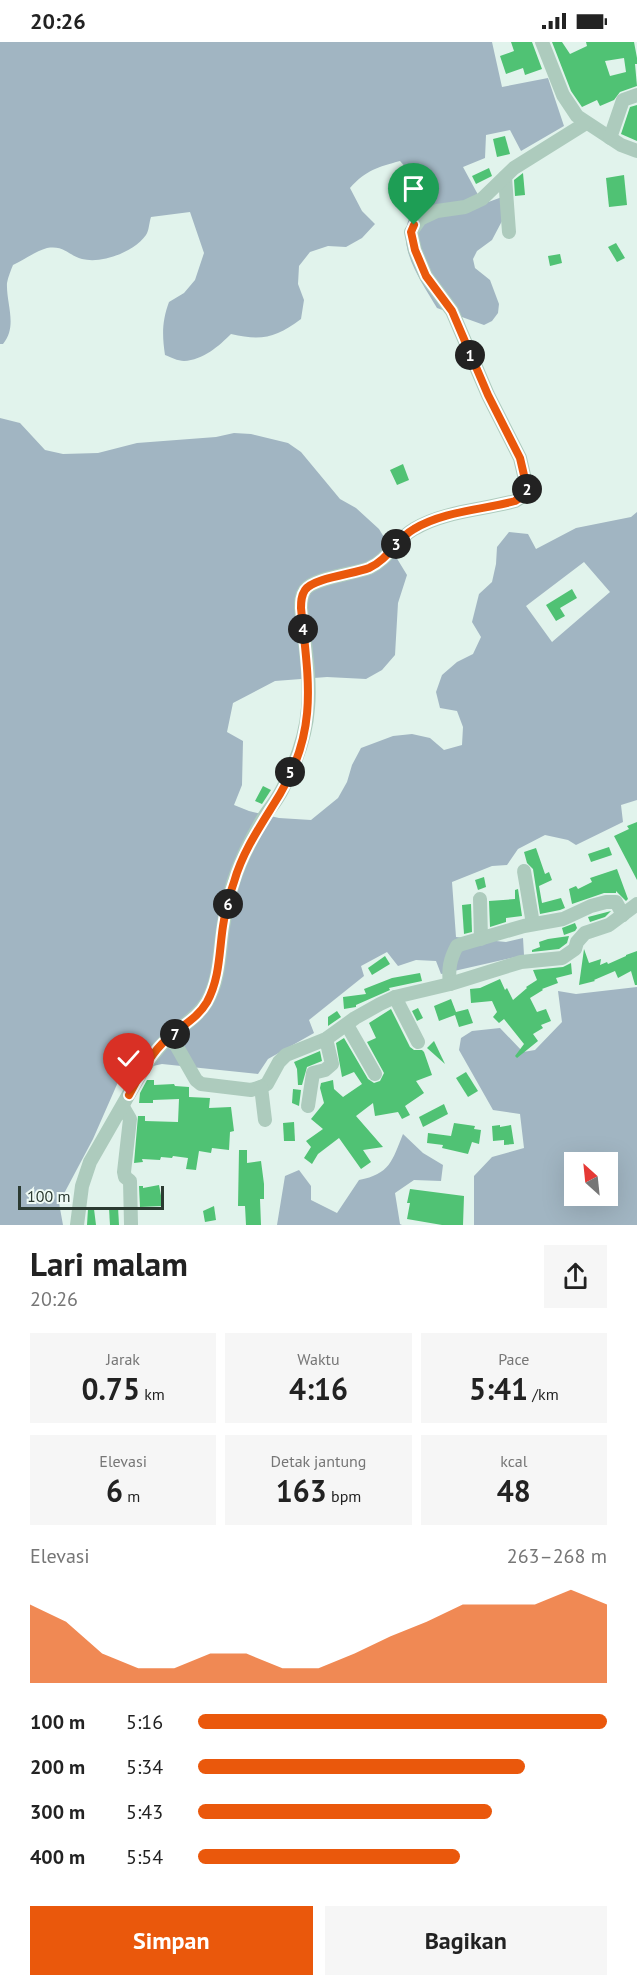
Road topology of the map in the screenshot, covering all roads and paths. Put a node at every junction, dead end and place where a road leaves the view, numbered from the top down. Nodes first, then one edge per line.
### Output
1 (542, 42) edge
2 (637, 95) edge
3 (586, 123) junction
4 (610, 138) junction
5 (637, 151) edge
6 (506, 177) junction
7 (509, 232) dead end
8 (524, 871) dead end
9 (480, 898) dead end
10 (637, 904) edge
11 (623, 915) junction
12 (533, 924) junction
13 (481, 939) junction
14 (450, 984) junction
15 (395, 997) junction
16 (347, 1025) junction
17 (167, 1039) junction
18 (326, 1039) junction
19 (418, 1042) dead end
20 (375, 1074) dead end
21 (261, 1088) junction
22 (308, 1106) dead end
23 (123, 1107) junction
24 (265, 1120) dead end
25 (131, 1224) edge
26 (77, 1225) edge

1 - 3 street
2 - 4 street
3 - 4 street
3 - 6 street
4 - 5 street
6 - 7 street
6 - 17 street
8 - 12 street
9 - 13 street
10 - 11 street
11 - 12 street
11 - 14 street
12 - 13 street
13 - 14 street
14 - 15 street
15 - 16 street
15 - 19 street
16 - 18 street
16 - 20 street
17 - 21 street
17 - 23 street
18 - 21 street
18 - 22 street
21 - 24 street
23 - 25 street
23 - 26 street

